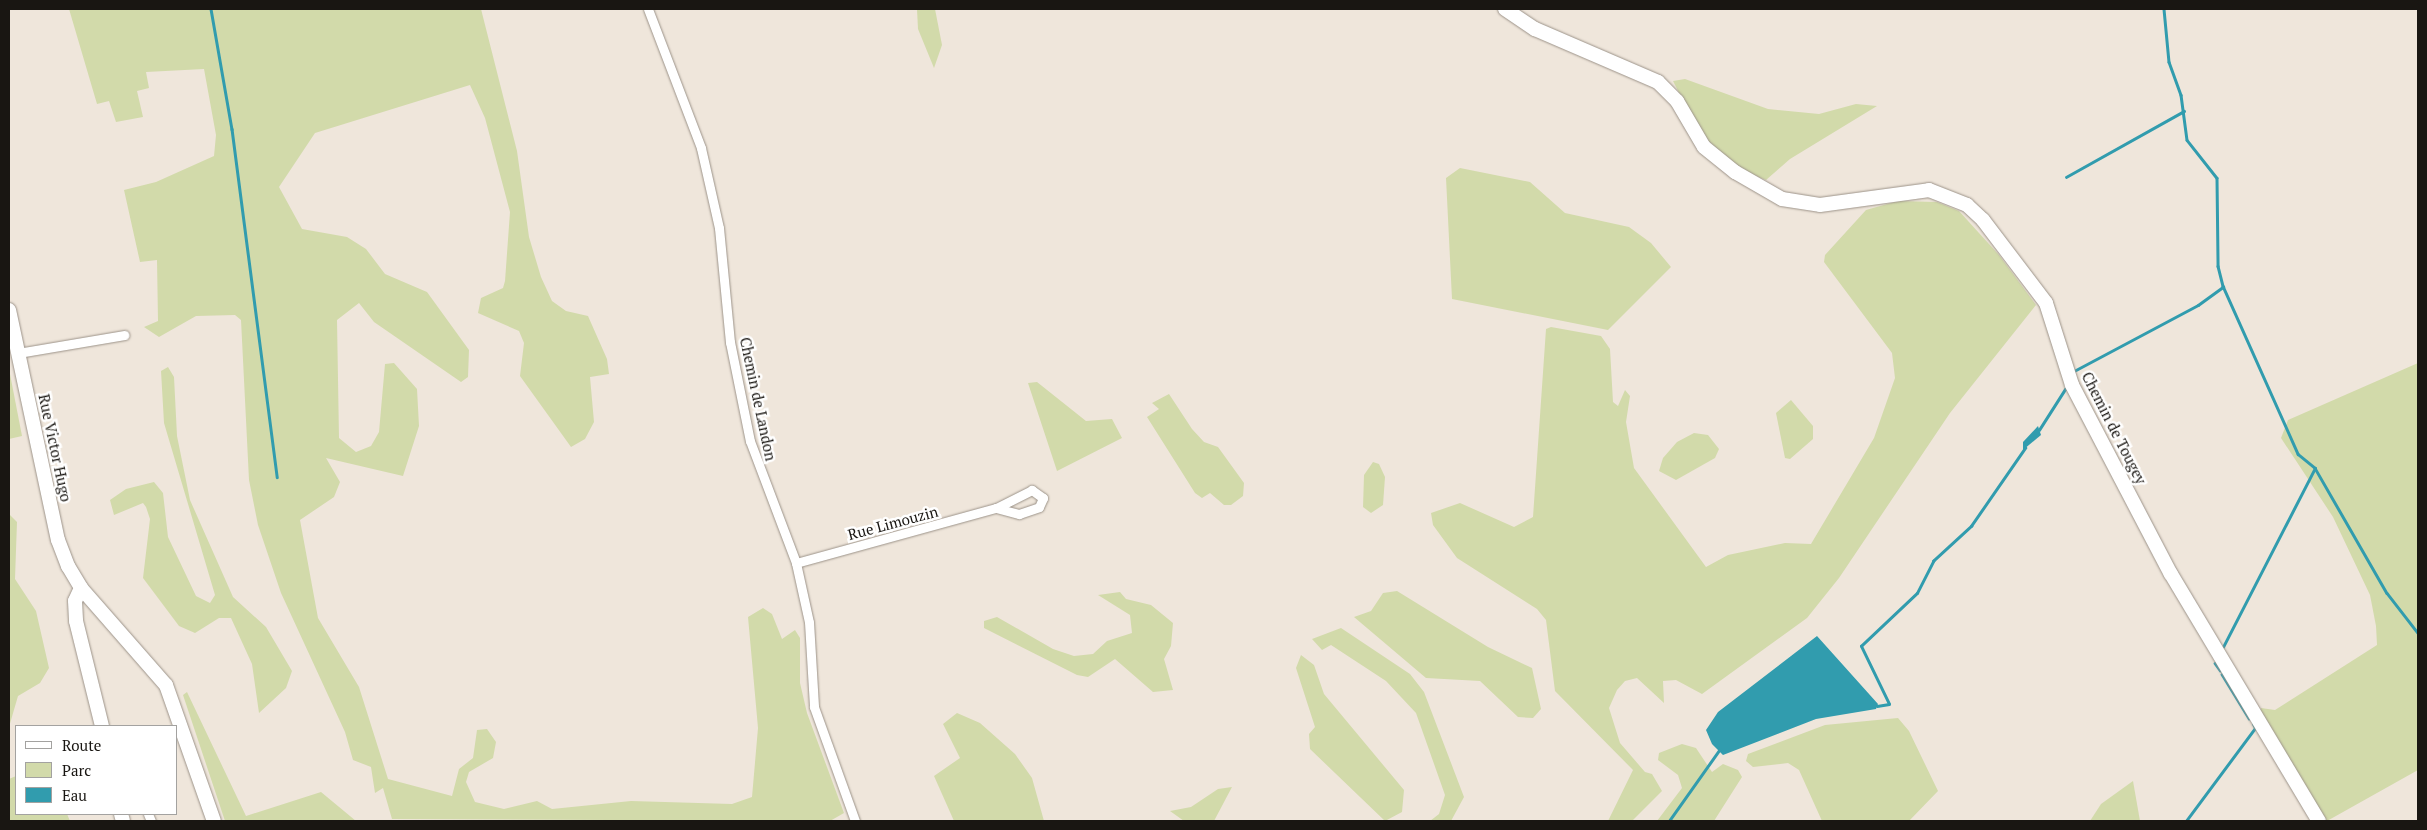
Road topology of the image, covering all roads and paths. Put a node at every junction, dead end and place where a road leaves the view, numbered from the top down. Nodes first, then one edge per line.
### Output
1 (648, 9) edge
2 (1505, 9) edge
3 (9, 310) edge
4 (124, 335) dead end
5 (18, 353) junction
6 (996, 508) dead end
7 (796, 563) junction
8 (81, 588) junction
9 (104, 724) edge
10 (214, 821) edge
11 (855, 821) edge
12 (2319, 821) edge

1 - 7 street, Chemin de Landon
2 - 12 street, Chemin de Tougey
3 - 5 street, Rue Victor Hugo
4 - 5 street
5 - 8 street, Rue Victor Hugo
6 - 7 street, Rue Limouzin
7 - 11 street, Chemin de Landon
8 - 9 street
8 - 10 street, Rue Victor Hugo

